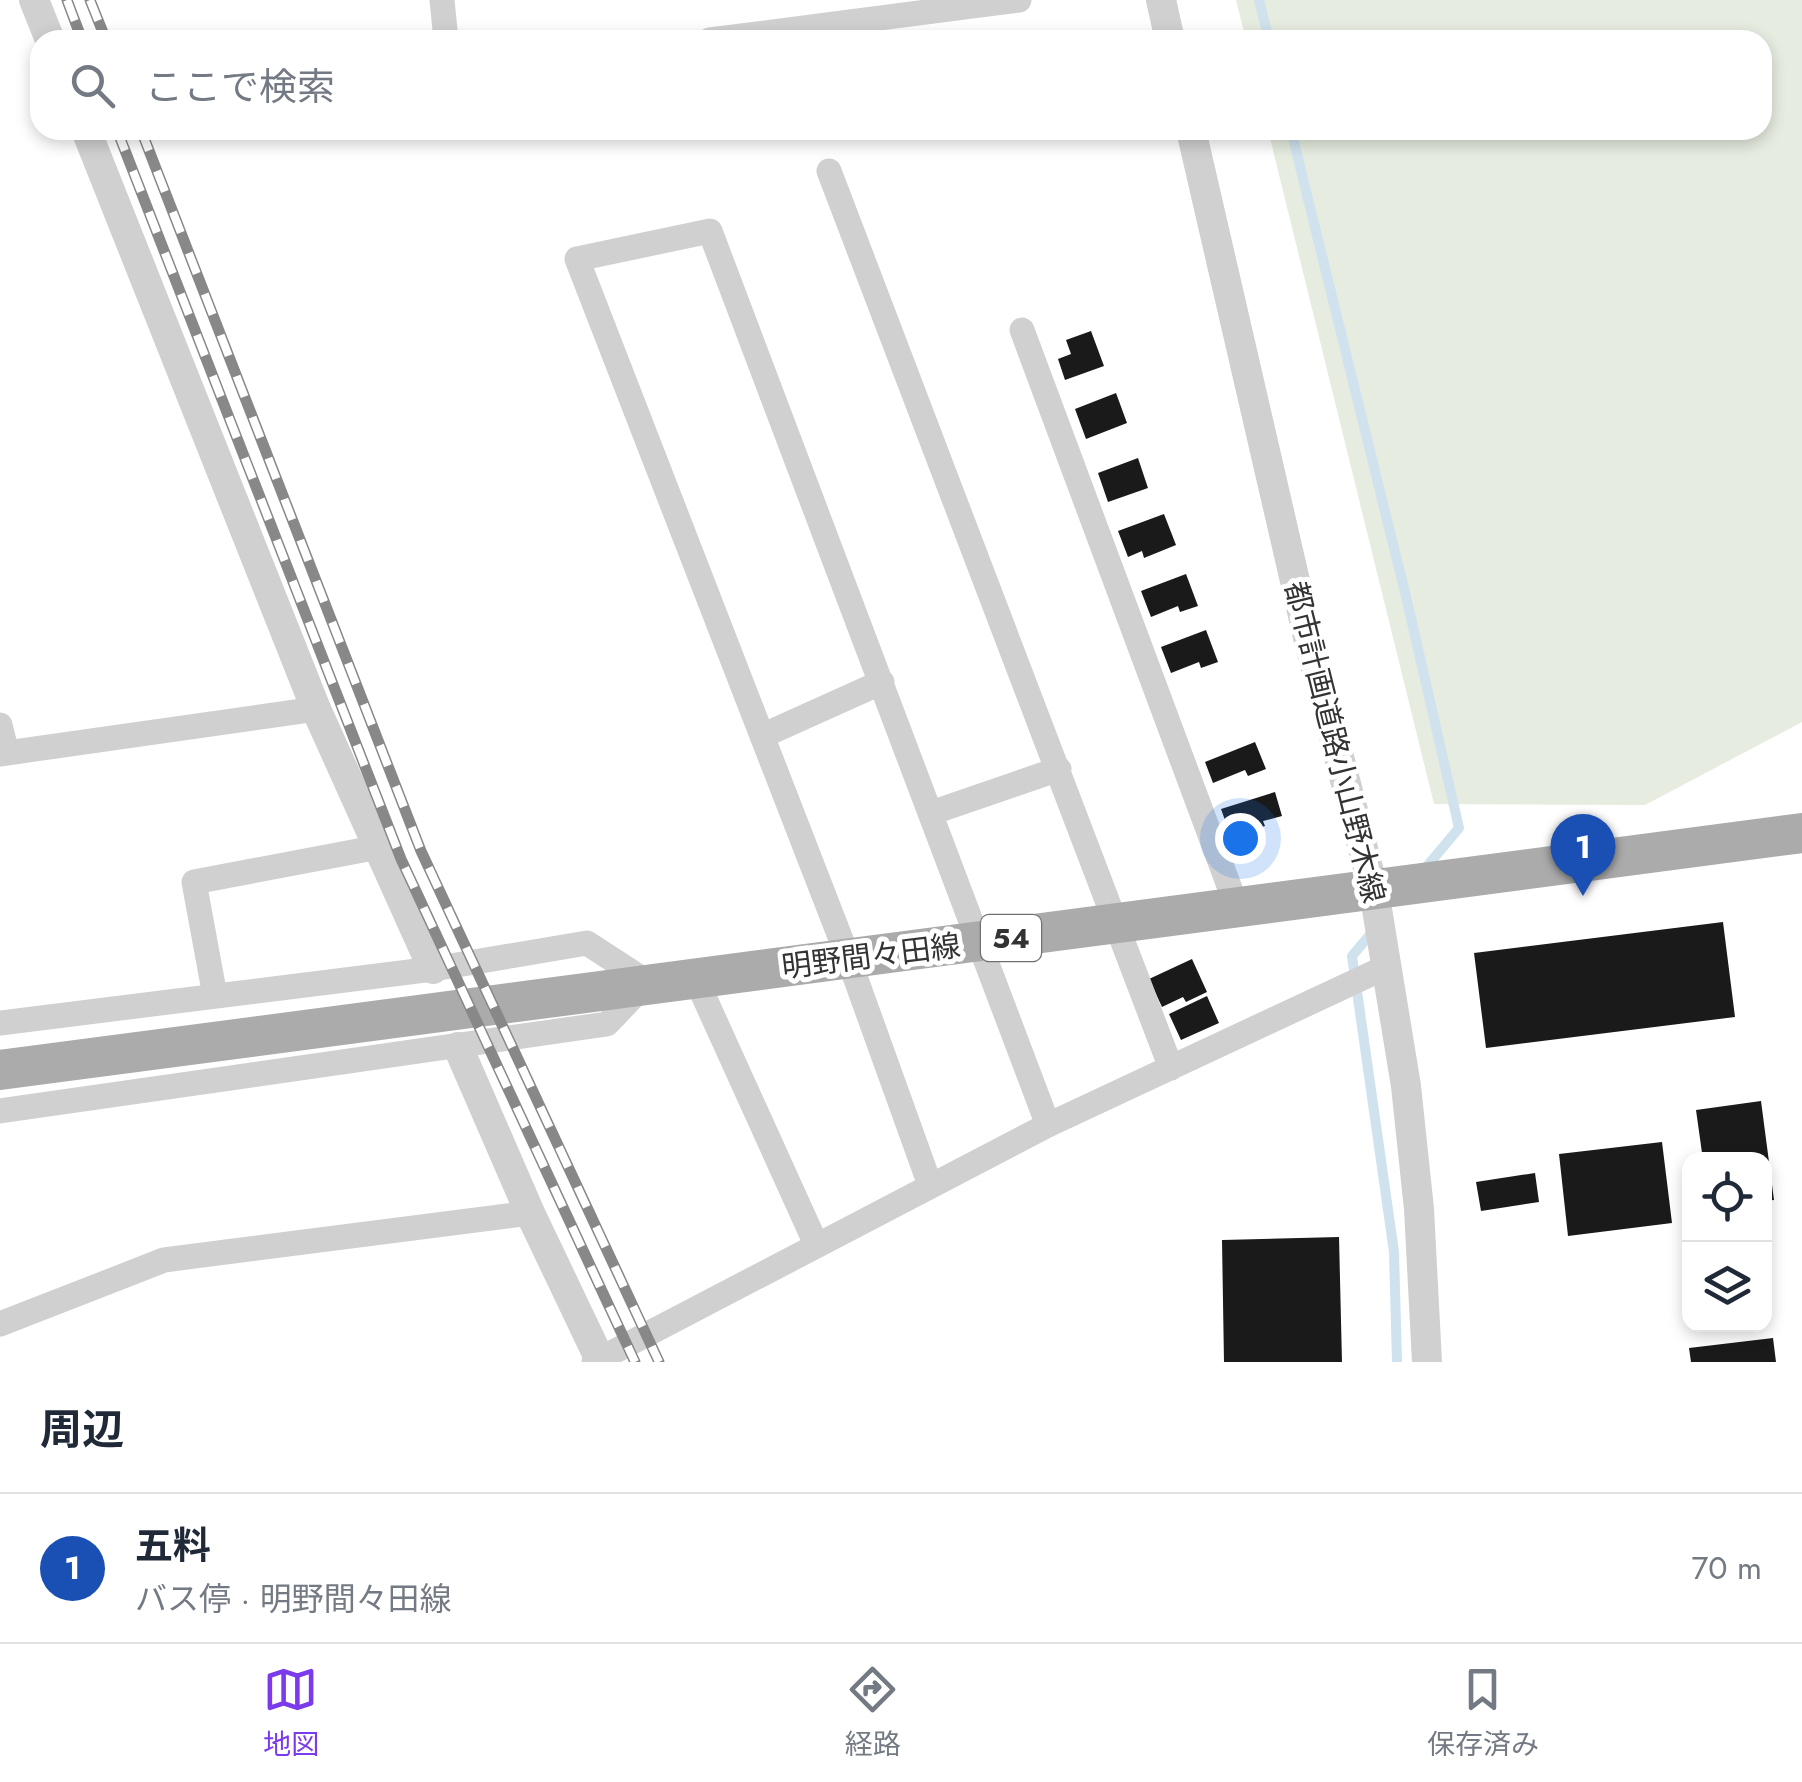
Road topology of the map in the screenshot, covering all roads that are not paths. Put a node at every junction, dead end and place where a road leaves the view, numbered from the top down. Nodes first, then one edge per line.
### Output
1 (34, 0) edge
2 (442, 0) edge
3 (1019, 0) edge
4 (1160, 0) edge
5 (46, 30) edge
6 (445, 30) edge
7 (787, 30) edge
8 (1168, 30) edge
9 (90, 140) edge
10 (1193, 140) edge
11 (829, 170) dead end
12 (1022, 330) dead end
13 (882, 682) junction
14 (316, 709) junction
15 (0, 725) edge
16 (762, 736) junction
17 (4, 753) edge
18 (1059, 769) junction
19 (931, 813) junction
20 (1802, 832) edge
21 (379, 847) junction
22 (1374, 891) junction
23 (1238, 910) junction
24 (1119, 926) junction
25 (980, 942) junction
26 (849, 960) junction
27 (1386, 967) junction
28 (433, 969) junction
29 (694, 977) junction
30 (647, 982) junction
31 (214, 996) junction
32 (0, 1023) edge
33 (458, 1047) junction
34 (1171, 1068) junction
35 (0, 1070) edge
36 (0, 1111) edge
37 (1048, 1125) junction
38 (930, 1185) junction
39 (530, 1213) junction
40 (816, 1244) junction
41 (0, 1324) edge
42 (598, 1361) edge
43 (1427, 1362) edge

1 - 5 street
2 - 6 street
3 - 7 street
4 - 8 street
9 - 14 street
10 - 22 street, 都市計画道路小山野木線
11 - 18 street
12 - 23 street
13 - 16 street
13 - 16 street
13 - 19 street
14 - 17 street
14 - 21 street
15 - 17 street
16 - 26 street
18 - 19 street
18 - 24 street
19 - 25 street
20 - 22 main road, 明野間々田線 / 54
21 - 28 street
21 - 31 street
22 - 23 main road, 明野間々田線 / 54
22 - 27 street, 都市計画道路小山野木線
23 - 24 main road, 明野間々田線 / 54
24 - 25 main road, 明野間々田線 / 54
24 - 34 street
25 - 26 main road, 明野間々田線 / 54
25 - 37 street
26 - 29 main road, 明野間々田線 / 54
26 - 38 street
27 - 34 street
27 - 43 street, 都市計画道路小山野木線
28 - 30 street
28 - 31 street
29 - 30 main road, 明野間々田線 / 54
29 - 40 street
30 - 33 street
30 - 35 main road, 明野間々田線 / 54
31 - 32 street
33 - 36 street
33 - 39 street
34 - 37 street
37 - 38 street
38 - 40 street
39 - 41 street
39 - 42 street
40 - 42 street

